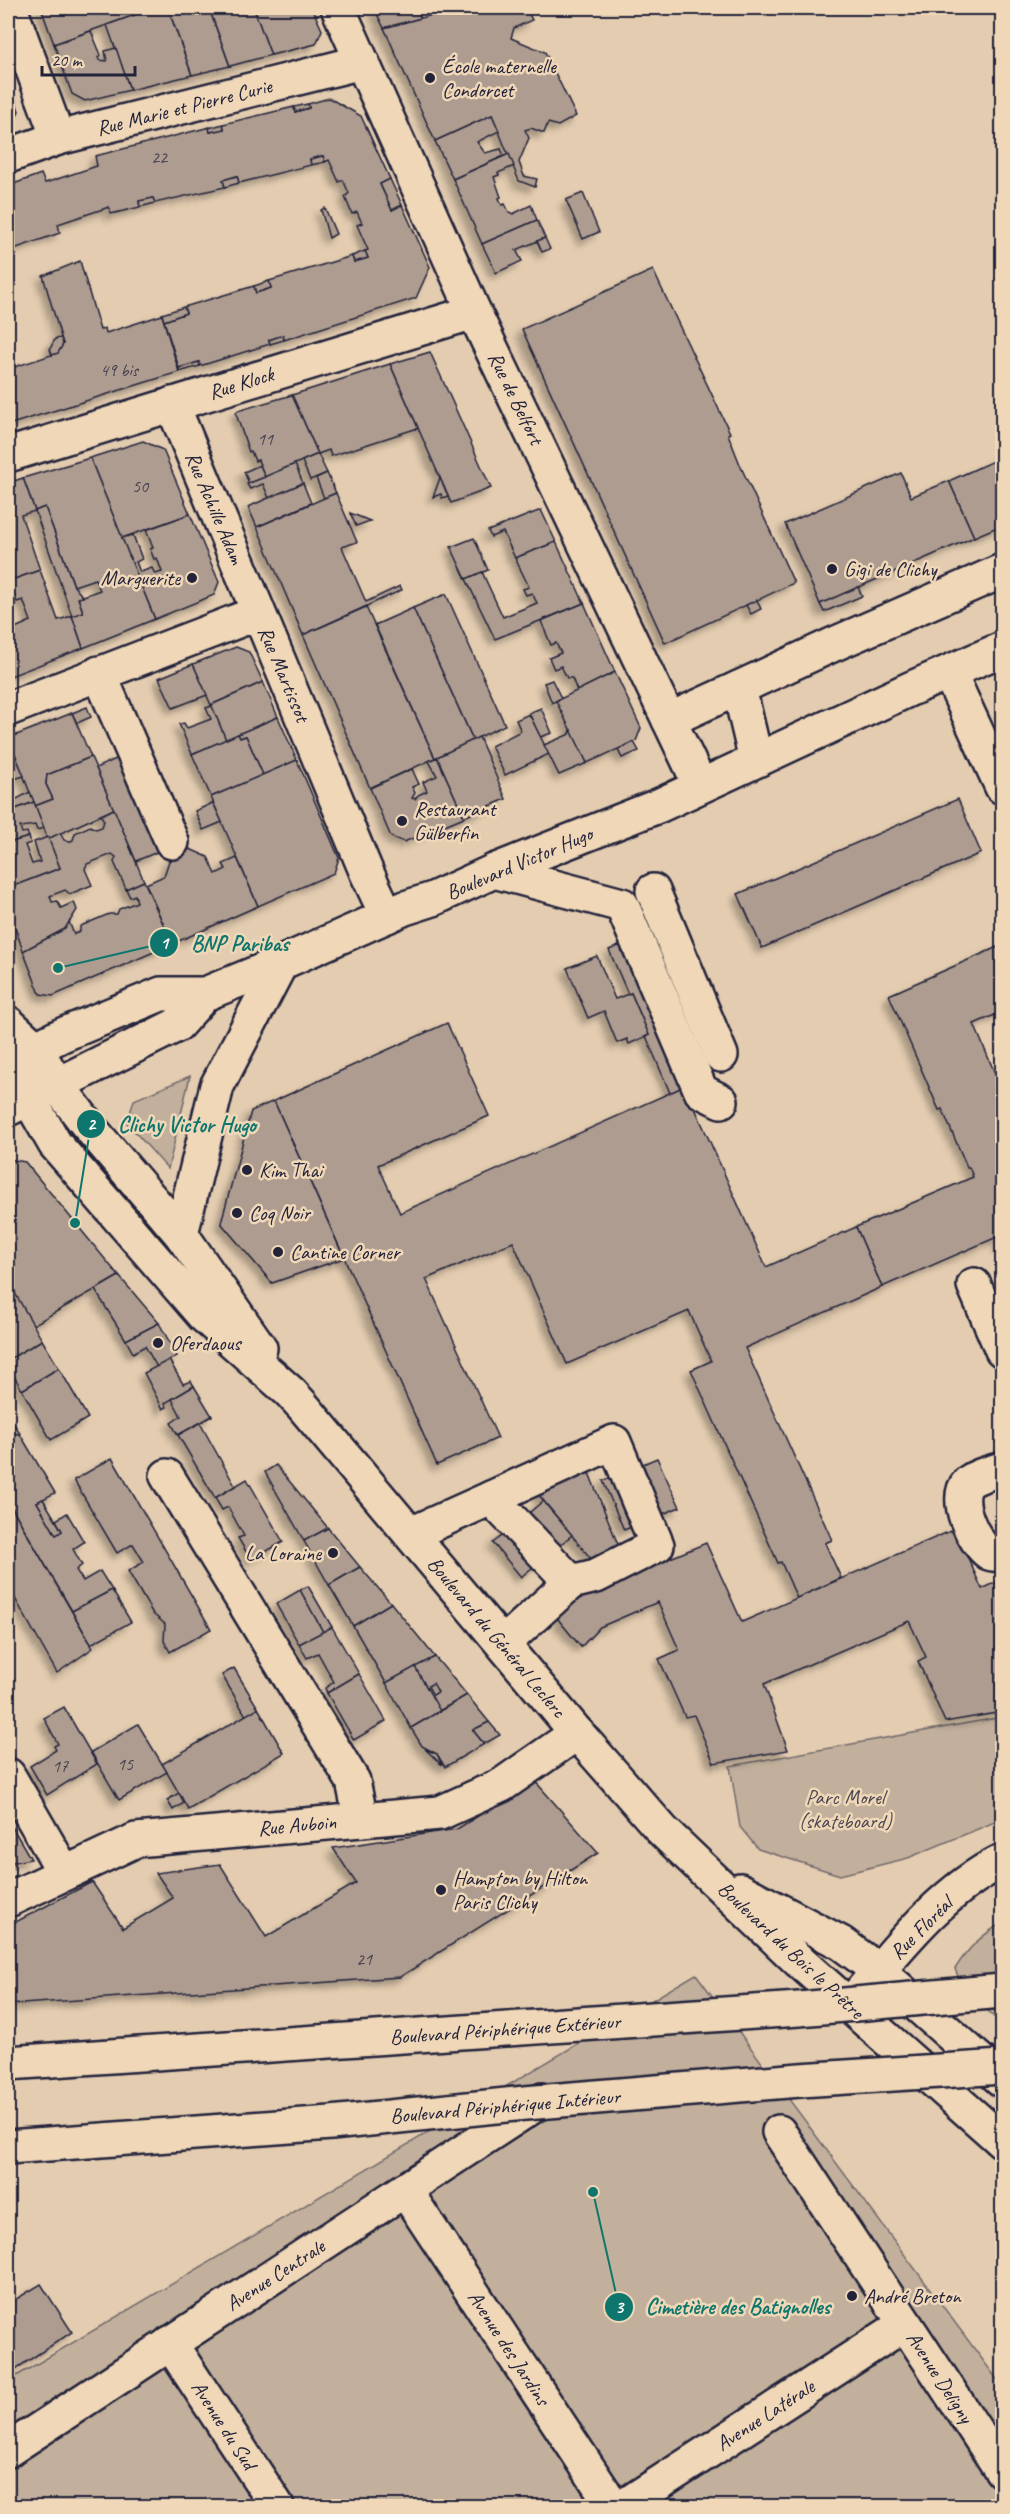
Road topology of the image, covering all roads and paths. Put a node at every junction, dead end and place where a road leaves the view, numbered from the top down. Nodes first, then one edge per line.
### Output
1 (10, 8) edge
2 (338, 8) edge
3 (362, 62) junction
4 (58, 138) junction
5 (8, 156) edge
6 (474, 312) junction
7 (172, 404) junction
8 (8, 454) edge
9 (1002, 571) edge
10 (258, 613) junction
11 (1002, 649) edge
12 (948, 672) junction
13 (99, 673) junction
14 (739, 688) junction
15 (8, 709) edge
16 (669, 720) junction
17 (756, 760) junction
18 (700, 785) junction
19 (1002, 787) edge
20 (172, 842) dead end
21 (494, 872) junction
22 (653, 891) dead end
23 (387, 916) junction
24 (281, 963) junction
25 (205, 994) junction
26 (8, 1023) edge
27 (721, 1055) dead end
28 (15, 1057) edge
29 (32, 1098) edge
30 (721, 1101) dead end
31 (181, 1234) junction
32 (974, 1285) dead end
33 (1002, 1350) edge
34 (290, 1392) junction
35 (1002, 1469) edge
36 (167, 1476) dead end
37 (491, 1498) junction
38 (411, 1534) junction
39 (1002, 1555) edge
40 (571, 1582) junction
41 (503, 1644) junction
42 (577, 1733) junction
43 (8, 1775) edge
44 (361, 1820) junction
45 (1002, 1861) edge
46 (64, 1872) junction
47 (712, 1876) junction
48 (8, 1900) edge
49 (879, 1971) junction
50 (1002, 1991) edge
51 (849, 2006) junction
52 (8, 2062) edge
53 (1002, 2067) edge
54 (1002, 2080) edge
55 (542, 2100) dead end
56 (779, 2132) dead end
57 (1002, 2141) edge
58 (8, 2147) edge
59 (405, 2190) junction
60 (905, 2324) junction
61 (170, 2343) junction
62 (8, 2450) edge
63 (1002, 2471) edge
64 (277, 2506) edge
65 (613, 2506) edge
66 (624, 2506) edge

1 - 4 main road
2 - 3 main road, Rue de Belfort
3 - 4 main road, Rue Marie et Pierre Curie
3 - 6 main road, Rue de Belfort
4 - 5 main road, Rue Marie et Pierre Curie
6 - 7 main road, Rue Klock
6 - 16 main road, Rue de Belfort
7 - 8 main road, Rue Klock
7 - 10 main road, Rue Achille Adam
9 - 14 main road
10 - 13 main road, Rue Martissot
10 - 23 main road, Rue Martissot
11 - 12 main road, Boulevard Victor Hugo
12 - 17 main road, Boulevard Victor Hugo
12 - 19 main road
13 - 15 main road, Rue Martissot
13 - 20 main road
14 - 16 main road
14 - 17 main road
16 - 18 main road, Rue de Belfort
17 - 18 main road, Boulevard Victor Hugo
18 - 21 main road, Boulevard Victor Hugo
21 - 23 main road, Boulevard Victor Hugo
21 - 30 main road
22 - 27 main road
23 - 24 main road, Boulevard Victor Hugo
24 - 25 main road, Boulevard Victor Hugo
24 - 31 main road
25 - 28 main road, Boulevard Victor Hugo
25 - 29 main road, Boulevard Victor Hugo
26 - 28 main road, Boulevard du Général Leclerc
28 - 29 main road, Boulevard du Général Leclerc
29 - 31 main road, Boulevard du Général Leclerc
29 - 34 main road, Boulevard du Général Leclerc
31 - 34 main road, Boulevard du Général Leclerc
32 - 33 main road
34 - 38 main road, Boulevard du Général Leclerc
35 - 39 main road
36 - 44 main road
37 - 38 main road
37 - 40 main road
37 - 40 main road
38 - 41 main road, Boulevard du Général Leclerc
40 - 41 main road
41 - 42 main road, Boulevard du Général Leclerc
42 - 44 main road, Rue Auboin
42 - 47 main road, Boulevard du Général Leclerc
43 - 46 main road
44 - 46 main road, Rue Auboin
45 - 49 main road, Rue Floréal
46 - 48 main road, Rue Auboin
47 - 49 main road, Boulevard du Bois le Prêtre
47 - 51 main road, Boulevard du Bois le Prêtre
49 - 51 main road, Rue Floréal
49 - 54 main road, Boulevard du Bois le Prêtre
50 - 52 main road, Boulevard Périphérique Extérieur, bridge
51 - 57 main road, Boulevard du Bois le Prêtre
53 - 58 main road, Boulevard Périphérique Intérieur, bridge
55 - 59 main road, Avenue Centrale
56 - 60 main road, Avenue Deligny
59 - 61 main road, Avenue Centrale
59 - 65 main road, Avenue des Jardins
60 - 63 main road, Avenue Deligny
60 - 66 main road, Avenue Latérale
61 - 62 main road, Avenue Centrale
61 - 64 main road, Avenue du Sud

